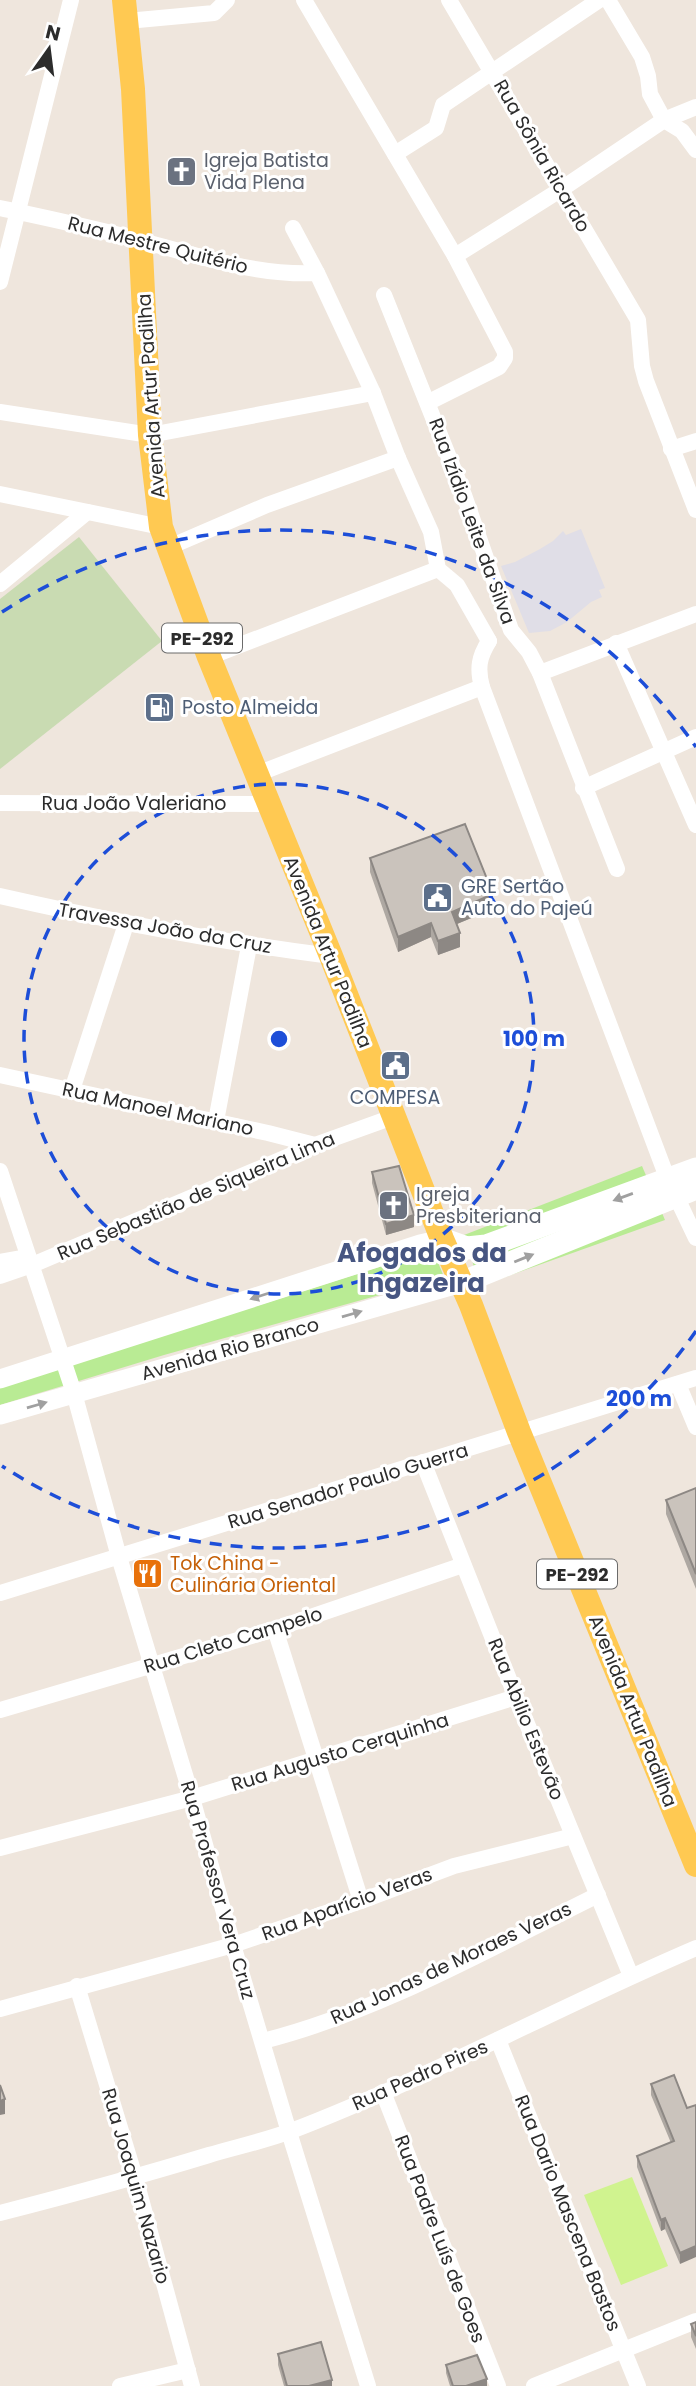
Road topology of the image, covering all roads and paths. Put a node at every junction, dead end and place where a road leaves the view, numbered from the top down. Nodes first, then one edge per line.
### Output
1 (71, 0) edge
2 (227, 0) edge
3 (304, 0) edge
4 (449, 0) edge
5 (599, 0) edge
6 (608, 0) edge
7 (210, 7) edge
8 (125, 11) edge
9 (492, 71) junction
10 (696, 107) edge
11 (664, 120) junction
12 (696, 150) edge
13 (395, 154) junction
14 (560, 190) junction
15 (0, 208) edge
16 (18, 212) junction
17 (293, 228) dead end
18 (141, 240) junction
19 (455, 256) junction
20 (317, 273) junction
21 (0, 282) edge
22 (384, 295) dead end
23 (373, 394) junction
24 (429, 402) junction
25 (0, 412) edge
26 (150, 435) junction
27 (696, 441) edge
28 (671, 449) junction
29 (398, 458) junction
30 (0, 494) edge
31 (696, 510) edge
32 (87, 512) junction
33 (164, 538) junction
34 (438, 569) junction
35 (0, 584) edge
36 (696, 614) edge
37 (511, 630) junction
38 (489, 641) junction
39 (616, 643) junction
40 (209, 657) junction
41 (540, 673) junction
42 (482, 687) junction
43 (696, 737) edge
44 (662, 751) junction
45 (257, 774) junction
46 (583, 788) junction
47 (0, 803) edge
48 (268, 804) junction
49 (696, 825) edge
50 (617, 869) dead end
51 (0, 896) edge
52 (126, 924) junction
53 (249, 946) junction
54 (331, 956) junction
55 (0, 1075) edge
56 (72, 1090) junction
57 (393, 1117) junction
58 (216, 1121) junction
59 (315, 1145) junction
60 (0, 1171) edge
61 (686, 1183) edge
62 (2, 1188) edge
63 (696, 1238) edge
64 (442, 1239) junction
65 (30, 1261) junction
66 (0, 1262) edge
67 (0, 1276) edge
68 (461, 1283) junction
69 (64, 1359) junction
70 (0, 1378) edge
71 (696, 1378) edge
72 (678, 1384) junction
73 (74, 1393) junction
74 (0, 1415) edge
75 (696, 1427) edge
76 (519, 1432) junction
77 (423, 1462) junction
78 (119, 1558) junction
79 (463, 1565) junction
80 (0, 1594) edge
81 (275, 1629) junction
82 (152, 1666) junction
83 (516, 1697) junction
84 (0, 1710) edge
85 (316, 1760) junction
86 (192, 1798) junction
87 (573, 1836) junction
88 (0, 1848) edge
89 (696, 1865) edge
90 (598, 1895) junction
91 (361, 1901) junction
92 (233, 1945) junction
93 (696, 1948) edge
94 (631, 1976) junction
95 (77, 1986) junction
96 (0, 2009) edge
97 (498, 2040) junction
98 (263, 2041) junction
99 (383, 2092) junction
100 (289, 2132) junction
101 (135, 2178) junction
102 (0, 2213) edge
103 (696, 2321) edge
104 (624, 2351) junction
105 (190, 2378) edge
106 (120, 2386) edge
107 (368, 2386) edge
108 (498, 2386) edge
109 (534, 2386) edge
110 (638, 2386) edge

1 - 16 street
2 - 7 street
3 - 13 street, Rua Izídio Leite da Silva
4 - 9 street, Rua Sônia Ricardo
5 - 9 street
6 - 11 street
7 - 8 street
8 - 18 main road, Avenida Artur Padilha / PE-292
9 - 13 street
9 - 14 street, Rua Sônia Ricardo
10 - 11 street
11 - 12 street
11 - 14 street
13 - 19 street, Rua Izídio Leite da Silva
14 - 19 street
14 - 28 street, Rua Sônia Ricardo
15 - 16 street, Rua Mestre Quitério
16 - 18 street, Rua Mestre Quitério
16 - 21 street
17 - 20 street
18 - 20 street, Rua Mestre Quitério
18 - 26 main road, Avenida Artur Padilha / PE-292
19 - 24 street, Rua Izídio Leite da Silva
20 - 23 street
22 - 24 street, Rua Izídio Leite da Silva
23 - 26 street
23 - 29 street
24 - 37 street, Rua Izídio Leite da Silva
25 - 26 street
26 - 33 main road, Avenida Artur Padilha / PE-292
27 - 28 street
28 - 31 street, Rua Sônia Ricardo
29 - 33 street
29 - 34 street
30 - 32 street
32 - 33 street
32 - 35 street
33 - 40 main road, Avenida Artur Padilha / PE-292
34 - 38 street
34 - 40 street
36 - 39 street
37 - 38 street
37 - 41 street, Rua Izídio Leite da Silva
38 - 42 street
39 - 41 street
39 - 44 street
40 - 45 main road, Avenida Artur Padilha / PE-292
41 - 46 street, Rua Izídio Leite da Silva
42 - 45 street
42 - 61 street
43 - 44 street
44 - 46 street
44 - 49 street
45 - 48 main road, Avenida Artur Padilha / PE-292
46 - 50 street, Rua Izídio Leite da Silva
47 - 48 street, Rua João Valeriano
48 - 54 main road, Avenida Artur Padilha / PE-292
51 - 52 street, Travessa João da Cruz
52 - 53 street, Travessa João da Cruz
52 - 56 street
53 - 54 street, Travessa João da Cruz
53 - 58 street
54 - 57 main road, Avenida Artur Padilha / PE-292
55 - 56 street, Rua Manoel Mariano
56 - 58 street, Rua Manoel Mariano
57 - 59 street, Rua Sebastião de Siqueira Lima
57 - 64 main road, Avenida Artur Padilha / PE-292
58 - 59 street, Rua Manoel Mariano
59 - 65 street, Rua Sebastião de Siqueira Lima
60 - 62 street, Rua Professor Vera Cruz
61 - 63 street
61 -> 64 main road
68 -> 61 main road
62 - 65 street, Rua Professor Vera Cruz
64 - 68 main road, Avenida Artur Padilha / PE-292
64 -> 69 street, Avenida Rio Branco
65 - 66 street
65 - 67 street, Rua Sebastião de Siqueira Lima
65 - 69 street, Rua Professor Vera Cruz
73 -> 68 street, Avenida Rio Branco
68 - 76 main road, Avenida Artur Padilha / PE-292
69 - 70 street, Avenida Rio Branco
69 - 73 street, Rua Professor Vera Cruz
71 - 72 street, Rua Senador Paulo Guerra
72 - 75 street
72 - 76 street, Rua Senador Paulo Guerra
74 -> 73 street, Avenida Rio Branco
73 - 78 street, Rua Professor Vera Cruz
76 - 77 street, Rua Senador Paulo Guerra
76 - 89 main road, Avenida Artur Padilha / PE-292
77 - 78 street, Rua Senador Paulo Guerra
77 - 79 street, Rua Abilio Estevão
78 - 80 street, Rua Senador Paulo Guerra
78 - 82 street, Rua Professor Vera Cruz
79 - 81 street, Rua Cleto Campelo
79 - 83 street, Rua Abilio Estevão
81 - 82 street, Rua Cleto Campelo
81 - 85 street
82 - 84 street, Rua Cleto Campelo
82 - 86 street, Rua Professor Vera Cruz
83 - 85 street, Rua Augusto Cerquinha
83 - 87 street, Rua Abilio Estevão
85 - 86 street, Rua Augusto Cerquinha
85 - 91 street
86 - 88 street, Rua Augusto Cerquinha
86 - 92 street, Rua Professor Vera Cruz
87 - 90 street, Rua Abilio Estevão
87 - 91 street, Rua Aparício Veras
90 - 94 street, Rua Abilio Estevão
90 - 98 street, Rua Jonas de Moraes Veras
91 - 92 street, Rua Aparício Veras
92 - 95 street, Rua Aparício Veras
92 - 98 street, Rua Professor Vera Cruz
93 - 94 street, Rua Pedro Pires
94 - 97 street, Rua Pedro Pires
95 - 96 street, Rua Aparício Veras
95 - 101 street, Rua Joaquim Nazario
97 - 99 street, Rua Pedro Pires
97 - 104 street, Rua Dario Mascena Bastos
98 - 100 street, Rua Professor Vera Cruz
99 - 100 street, Rua Pedro Pires
99 - 108 street, Rua Padre Luís de Goes
100 - 101 street, Rua Pedro Pires
100 - 107 street, Rua Professor Vera Cruz
101 - 102 street, Rua Pedro Pires
101 - 105 street, Rua Joaquim Nazario
103 - 104 street
104 - 109 street
104 - 110 street, Rua Dario Mascena Bastos
105 - 106 street

